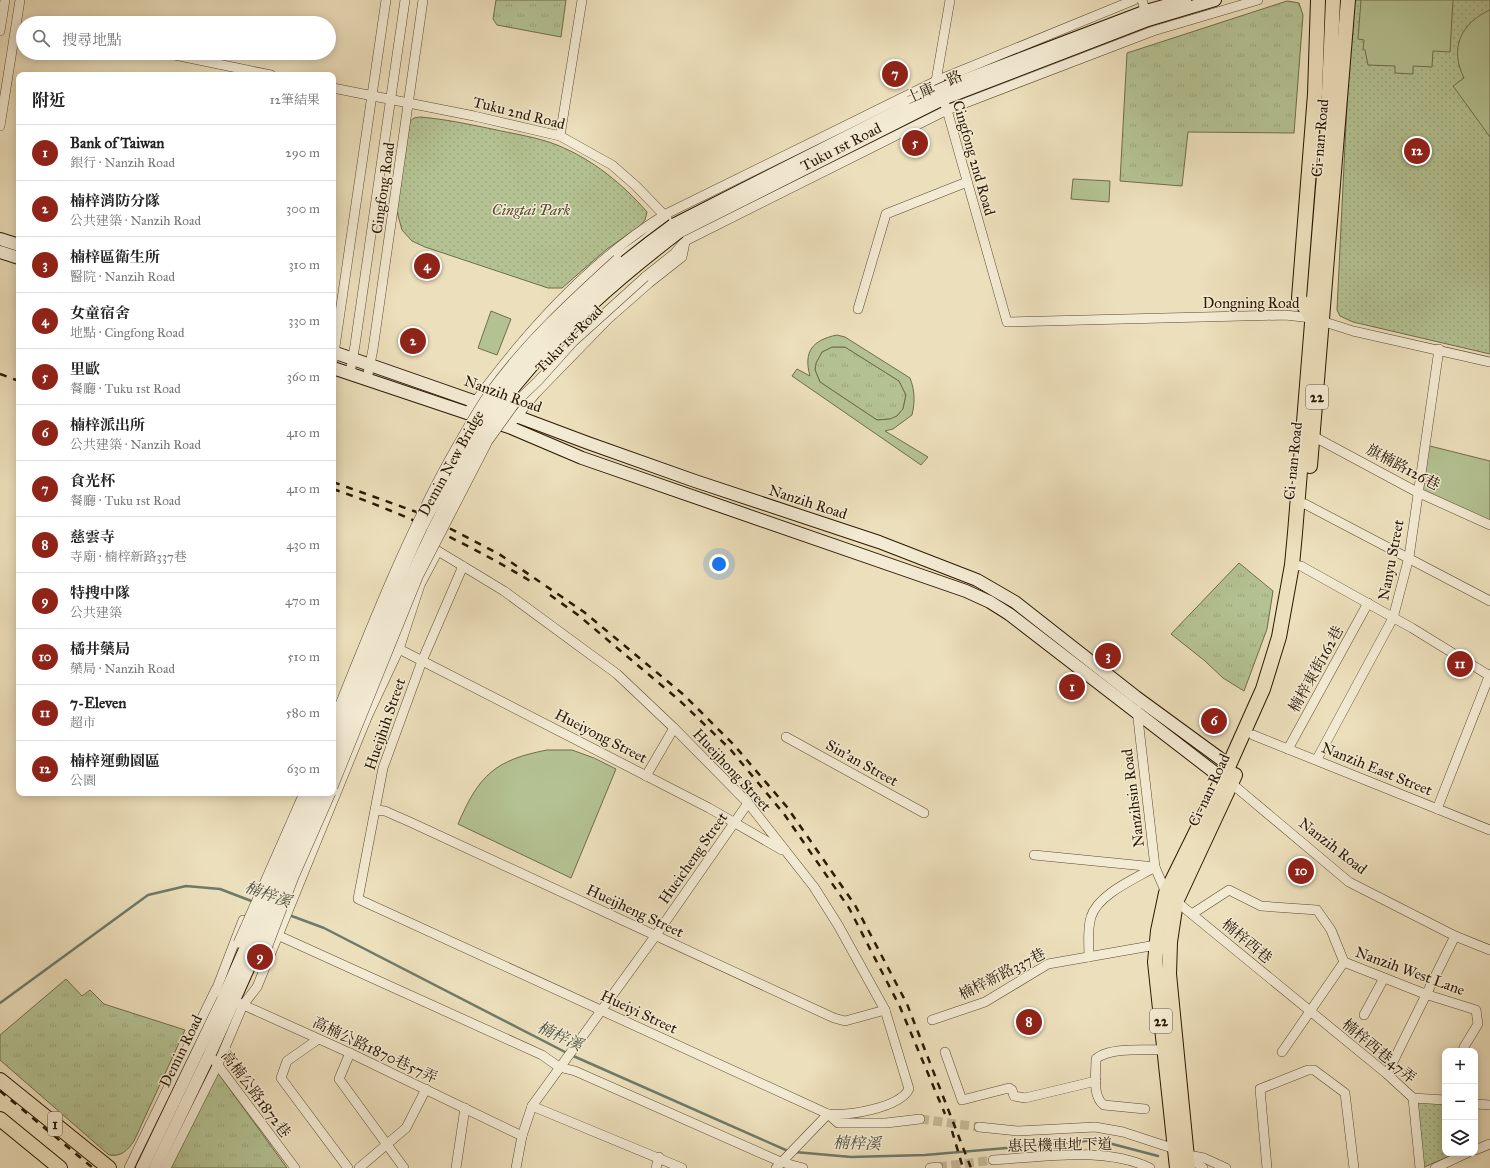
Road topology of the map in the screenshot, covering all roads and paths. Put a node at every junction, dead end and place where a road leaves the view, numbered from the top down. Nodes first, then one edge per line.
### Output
1 (5, 0) edge
2 (20, 0) edge
3 (386, 0) edge
4 (405, 0) edge
5 (424, 0) edge
6 (582, 0) edge
7 (950, 0) edge
8 (1134, 0) edge
9 (1185, 0) edge
10 (1215, 0) edge
11 (1258, 0) edge
12 (1318, 0) edge
13 (1333, 0) edge
14 (1348, 0) edge
15 (20, 16) edge
16 (1147, 16) edge
17 (2, 19) junction
18 (16, 22) edge
19 (0, 31) edge
20 (16, 44) edge
21 (199, 60) edge
22 (257, 72) edge
23 (336, 89) edge
24 (941, 95) junction
25 (372, 96) junction
26 (391, 100) junction
27 (408, 104) junction
28 (0, 126) edge
29 (560, 136) junction
30 (967, 182) junction
31 (664, 215) junction
32 (679, 233) junction
33 (0, 238) edge
34 (16, 244) edge
35 (0, 252) edge
36 (16, 257) edge
37 (858, 308) dead end
38 (1317, 319) junction
39 (1007, 322) joint
40 (336, 340) edge
41 (1439, 349) junction
42 (336, 354) edge
43 (354, 359) junction
44 (1490, 362) edge
45 (370, 364) junction
46 (336, 369) edge
47 (350, 373) junction
48 (366, 379) junction
49 (476, 401) junction
50 (467, 413) junction
51 (516, 416) junction
52 (509, 427) junction
53 (1308, 434) junction
54 (1417, 492) junction
55 (1302, 503) junction
56 (1490, 525) edge
57 (1408, 557) junction
58 (463, 566) junction
59 (1297, 566) junction
60 (1490, 601) edge
61 (1368, 603) junction
62 (1394, 618) junction
63 (399, 649) junction
64 (422, 661) junction
65 (1490, 675) edge
66 (1136, 697) junction
67 (1137, 712) junction
68 (336, 714) edge
69 (674, 728) junction
70 (336, 732) edge
71 (1253, 735) junction
72 (786, 737) dead end
73 (1288, 749) junction
74 (336, 760) edge
75 (1317, 760) junction
76 (1229, 765) junction
77 (646, 776) junction
78 (336, 780) edge
79 (1227, 781) junction
80 (336, 794) edge
81 (303, 796) edge
82 (310, 796) edge
83 (321, 796) edge
84 (330, 796) edge
85 (335, 796) edge
86 (748, 803) junction
87 (1437, 809) junction
88 (376, 810) junction
89 (924, 813) dead end
90 (735, 822) junction
91 (1490, 830) edge
92 (787, 852) junction
93 (1034, 855) dead end
94 (1155, 867) junction
95 (1171, 897) junction
96 (358, 899) joint
97 (1192, 914) junction
98 (281, 932) junction
99 (656, 936) junction
100 (1455, 936) junction
101 (1156, 945) junction
102 (251, 950) junction
103 (1490, 950) edge
104 (1089, 957) junction
105 (1344, 962) junction
106 (1384, 978) junction
107 (1425, 994) junction
108 (249, 996) junction
109 (229, 999) junction
110 (602, 1010) junction
111 (885, 1010) junction
112 (1309, 1011) junction
113 (1364, 1015) dead end
114 (932, 1020) dead end
115 (317, 1040) junction
116 (1464, 1048) edge
117 (193, 1049) junction
118 (1164, 1050) junction
119 (945, 1052) dead end
120 (1282, 1052) dead end
121 (350, 1053) junction
122 (213, 1060) junction
123 (559, 1067) junction
124 (1387, 1074) junction
125 (0, 1080) edge
126 (1096, 1081) junction
127 (426, 1089) junction
128 (909, 1089) joint
129 (1413, 1098) junction
130 (1442, 1100) edge
131 (1478, 1104) edge
132 (1490, 1105) edge
133 (532, 1106) junction
134 (465, 1108) junction
135 (1145, 1109) dead end
136 (828, 1114) junction
137 (0, 1119) edge
138 (920, 1119) tunnel mouth
139 (980, 1127) tunnel mouth
140 (522, 1136) junction
141 (1490, 1144) edge
142 (387, 1146) junction
143 (1478, 1149) edge
144 (1458, 1156) edge
145 (659, 1157) junction
146 (1182, 1159) edge
147 (993, 1160) tunnel mouth
148 (778, 1165) edge
149 (1418, 1167) edge
150 (60, 1168) edge
151 (109, 1168) edge
152 (129, 1168) edge
153 (142, 1168) edge
154 (155, 1168) edge
155 (166, 1168) edge
156 (295, 1168) edge
157 (348, 1168) edge
158 (359, 1168) edge
159 (404, 1168) edge
160 (456, 1168) edge
161 (516, 1168) edge
162 (656, 1168) edge
163 (682, 1168) edge
164 (803, 1168) edge
165 (1150, 1168) edge
166 (1203, 1168) edge
167 (1226, 1168) edge
168 (1267, 1168) edge
169 (1354, 1168) edge
170 (1435, 1168) edge

1 - 17 street
2 - 15 street
3 - 25 street, Cingfong Road
4 - 26 street, Cingfong Road
5 - 27 street, Cingfong Road
6 - 29 street
7 - 24 street, Cingfong 2nd Road
8 - 24 street, Tuku 1st Road
9 - 16 street, 土庫一路
10 - 16 street, 土庫一路
11 - 16 street
12 - 38 main road, Ci-nan Road
13 - 38 main road, Ci-nan Road / 22
14 - 38 main road, Ci-nan Road / 22
16 - 24 street, 土庫一路
17 - 18 street
17 - 19 street
20 - 28 street
21 - 22 street
23 - 25 street, Tuku 2nd Road
24 - 30 street, Cingfong 2nd Road
24 - 31 street, Tuku 1st Road
24 - 32 street, 土庫一路
24 - 32 street, Tuku 1st Road
25 - 26 street, Tuku 2nd Road
25 - 40 street, Cingfong Road
26 - 27 street, Tuku 2nd Road
26 - 43 street, Cingfong Road
27 - 29 street, Tuku 2nd Road
27 - 45 street, Cingfong Road
29 - 31 street, Tuku 2nd Road
30 - 37 street
30 - 39 street, Cingfong 2nd Road
31 - 32 street, Tuku 2nd Road
31 - 49 street, Tuku 1st Road
31 - 68 street, bridge
32 - 51 street, Tuku 1st Road
32 - 70 street, Demin New Bridge, bridge
32 - 74 street, Demin New Bridge, bridge
32 - 78 street, bridge
33 - 34 street
35 - 36 street
38 - 39 street, Dongning Road
38 - 41 street, Dongning Road
38 - 53 main road, Ci-nan Road / 22
41 - 44 street, Dongning Road
41 - 54 street, Nanyu Street
42 - 43 street, Nanzih Road
43 - 45 street, Nanzih Road
43 - 47 street, Cingfong Road
45 - 48 street, Cingfong Road
45 - 49 street, Nanzih Road
46 - 47 street, Nanzih Road
47 - 48 street, Nanzih Road
48 - 50 street, Nanzih Road
49 - 50 street, Tuku 1st Road
49 - 51 street, Nanzih Road
50 - 52 street, Nanzih Road
51 - 52 street, Tuku 1st Road
51 - 66 street, Nanzih Road
52 - 67 street, Nanzih Road
53 - 54 street, 旗楠路126巷
53 - 55 main road, Ci-nan Road / 22
54 - 56 street, 旗楠路126巷
54 - 57 street, Nanyu Street
55 - 57 street
55 - 59 main road, Ci-nan Road / 22
57 - 60 street
57 - 62 street, Nanyu Street
58 - 63 street, Hueijhong Street
58 - 64 street, Hueijhih Street
58 - 69 street, Hueijhong Street
59 - 61 street
59 - 71 main road, Ci-nan Road / 22
59 - 76 main road, Ci-nan Road / 22
61 - 62 street
61 - 73 street, 楠梓東街162巷
62 - 65 street
62 - 75 street, Nanyu Street
63 - 64 street, Hueiyong Street
63 - 80 street
64 - 77 street, Hueiyong Street
64 - 88 street, Hueijhih Street
65 - 87 street
66 - 67 street, Nanzihsin Road
66 - 76 street, Nanzih Road
67 - 79 street, Nanzih Road
67 - 94 street, Nanzihsin Road
69 - 77 street
69 - 86 street, Hueijhong Street
71 - 73 street, Nanzih East Street
71 - 79 main road, Ci-nan Road / 22
72 - 89 street, Sin'an Street
73 - 75 street, Nanzih East Street
75 - 87 street, Nanzih East Street
76 - 79 main road, 22
77 - 90 street, Hueiyong Street
79 - 95 main road, Ci-nan Road / 22
79 - 100 street, Nanzih Road
81 - 102 street, bridge
82 - 102 street, bridge
83 - 102 street, bridge
84 - 102 street, bridge
85 - 98 street
86 - 90 street, Hueicheng Street
86 - 92 street, Hueijhong Street
87 - 91 street, Nanzih East Street
88 - 96 street, Hueijhih Street
88 - 99 street, Hueijheng Street
90 - 92 street, Hueiyong Street
90 - 99 street, Hueicheng Street
92 - 111 street, Hueijhong Street
93 - 94 street
94 - 95 street, Nanzihsin Road
94 - 104 street
95 - 97 street, 楠梓西巷
95 - 101 main road, 22
95 - 146 main road, 22
96 - 110 street, Hueiyi Street
97 - 105 street, Nanzih West Lane
97 - 112 street, 楠梓西巷
98 - 108 street
98 - 109 street
98 - 123 street
99 - 110 street, Hueicheng Street
99 - 111 street, Hueijheng Street
100 - 103 street, Nanzih Road
100 - 107 street
101 - 104 street, 楠梓新路337巷
101 - 118 main road, 22
102 - 108 street
102 - 109 street, Demin Road
104 - 114 street, 楠梓新路337巷
105 - 106 street, Nanzih West Lane
105 - 112 street, Nanzih West Lane
106 - 107 street, Nanzih West Lane
106 - 113 street
107 - 116 street, Nanzih West Lane
107 - 124 street
108 - 109 street, Demin Road
109 - 115 street, 高楠公路1870巷57弄
109 - 117 street, Demin Road
109 - 122 street, Demin Road
110 - 123 street, Hueicheng Street
110 - 136 street, Hueiyi Street
111 - 128 street, Hueijhong Street
112 - 120 street, Nanzih West Lane
112 - 124 street, 楠梓西巷47弄
115 - 121 street, 高楠公路1870巷57弄
115 - 157 street
117 - 122 street, 高楠公路1872巷
117 - 152 street, Demin Road
117 - 153 street, Demin Road
118 - 126 street
118 - 146 main road, 22
119 - 126 street
121 - 127 street, 高楠公路1870巷57弄
121 - 142 street
122 - 154 street, Demin Road
122 - 155 street, Demin Road
122 - 156 street, 高楠公路1872巷
123 - 133 street, Hueicheng Street
123 - 148 street
124 - 129 street, 楠梓西巷47弄
125 - 151 main road, 1
126 - 135 street
127 - 134 street, 高楠公路1870巷57弄
127 - 142 street
128 - 136 street, Hueiyi Street
129 - 130 street
129 - 149 street, 楠梓西巷47弄
131 - 132 street
133 - 140 street, Hueicheng Street
133 - 145 street
134 - 140 street, 高楠公路1870巷57弄
134 - 160 street
136 - 138 street
136 - 148 street
137 - 150 main road, 1
139 - 146 street
140 - 161 street, Hueicheng Street
141 - 143 street
142 - 158 street
142 - 159 street
144 - 170 street
145 - 162 street
145 - 163 street
146 - 166 street
146 - 167 street
147 - 165 street, 惠民機車地下道
148 - 164 street
168 - 169 street

